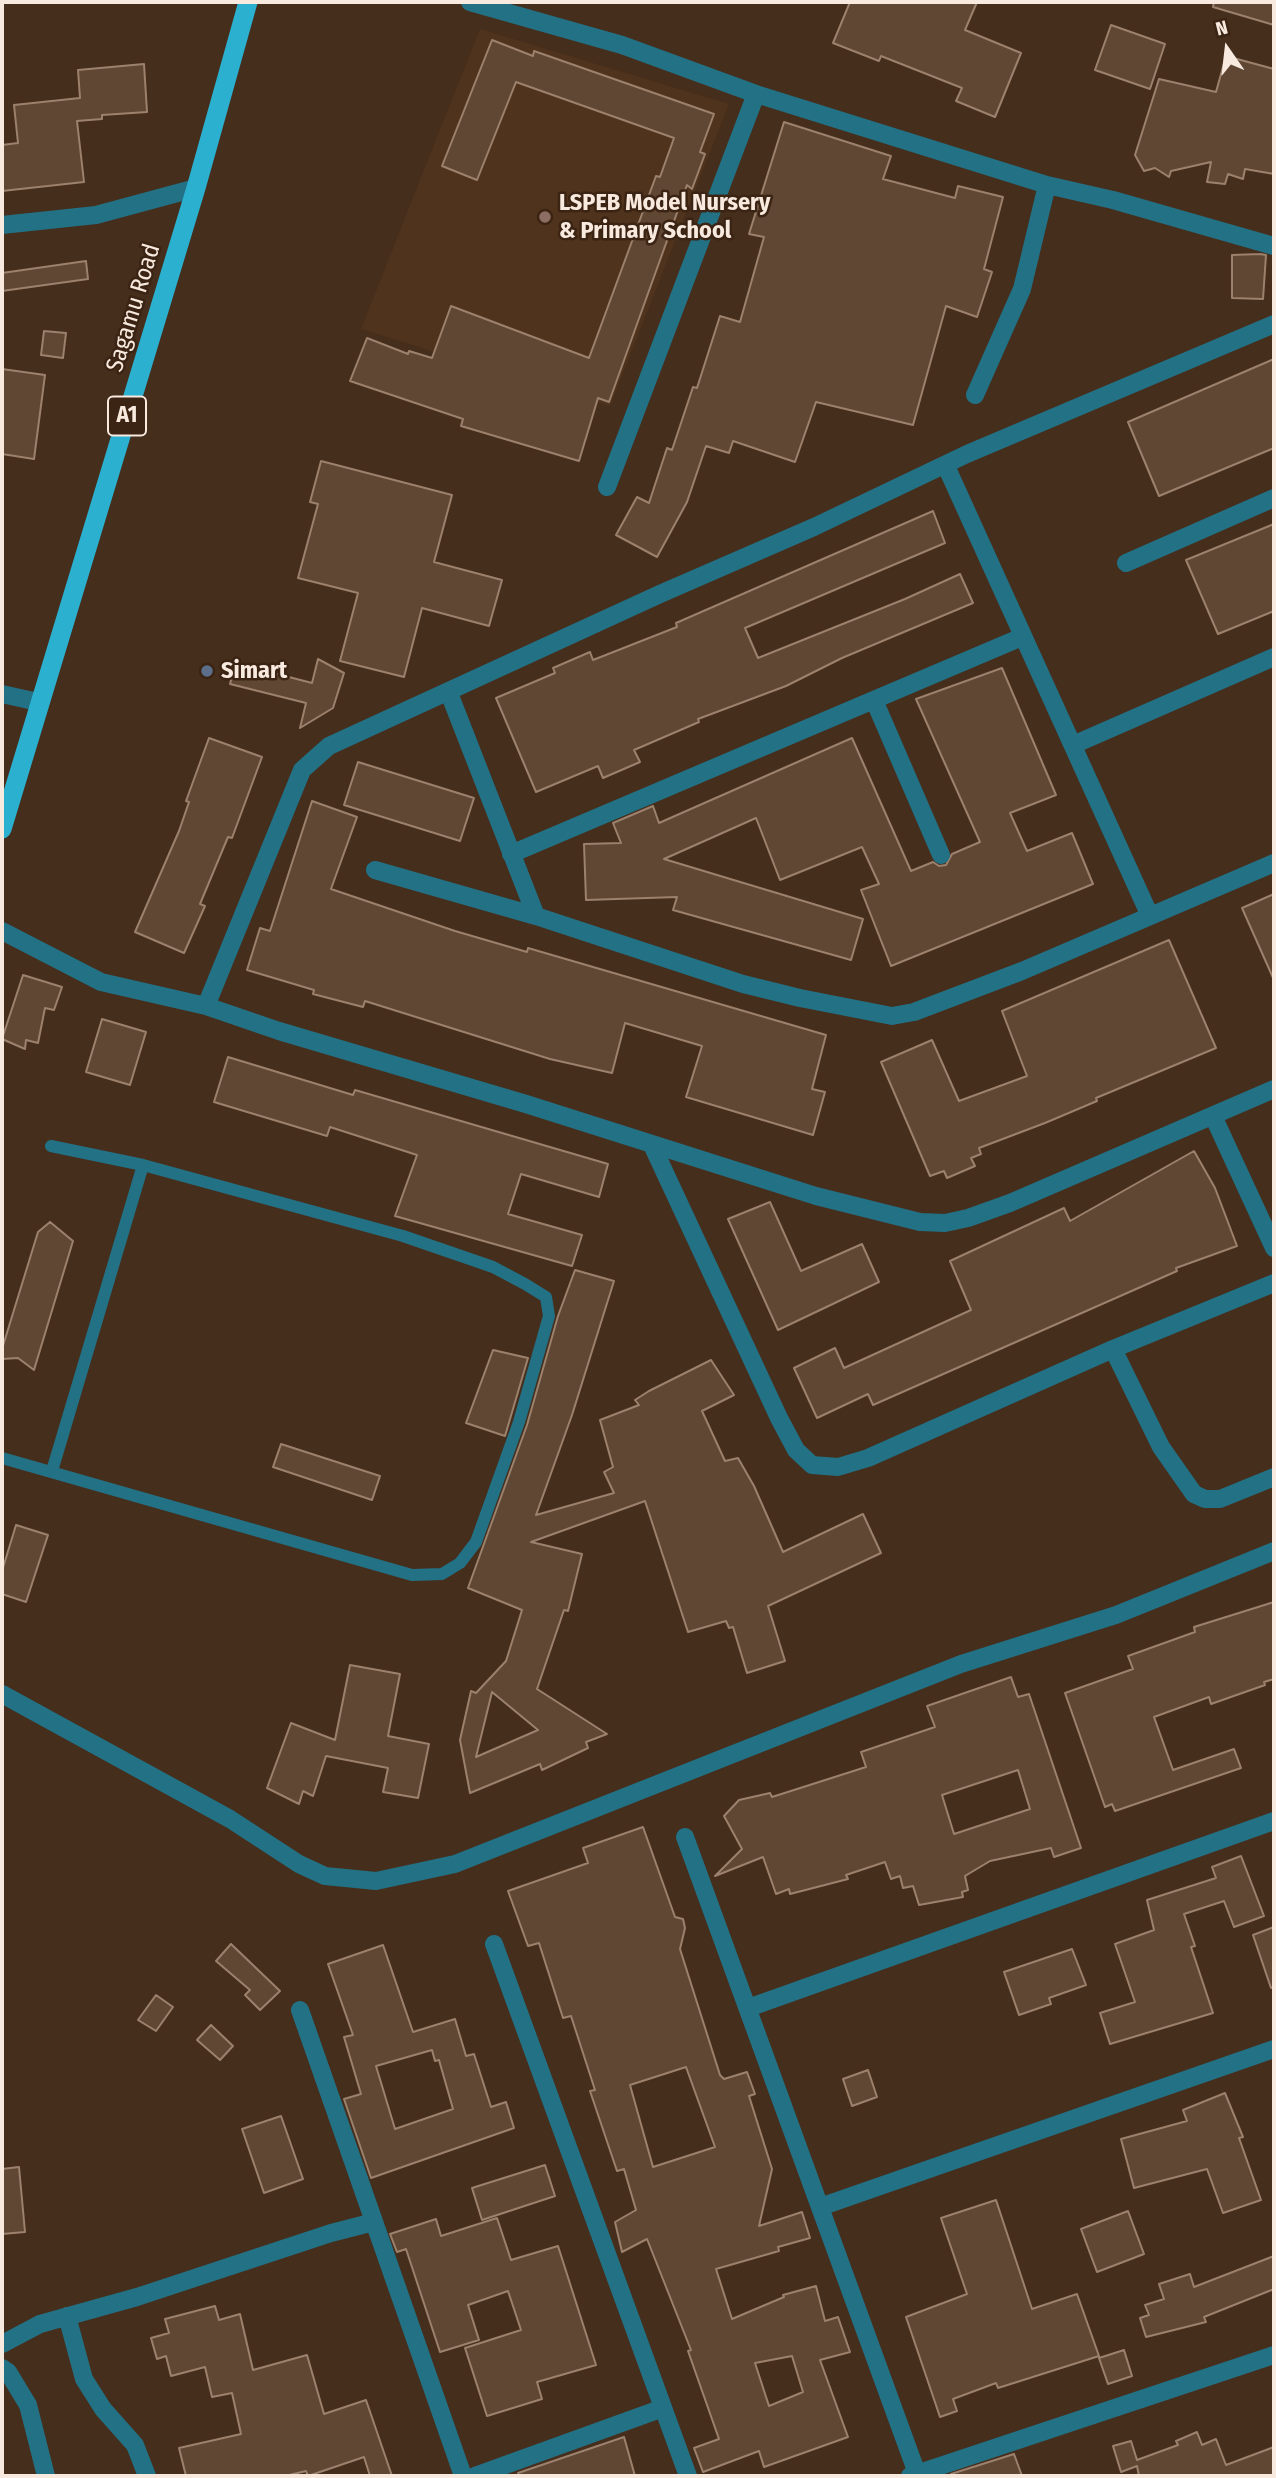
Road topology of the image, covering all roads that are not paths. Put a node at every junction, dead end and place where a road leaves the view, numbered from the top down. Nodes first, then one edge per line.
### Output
1 (248, 2) edge
2 (470, 2) edge
3 (756, 94) junction
4 (1047, 185) junction
5 (196, 188) junction
6 (2, 225) edge
7 (1274, 246) edge
8 (1274, 324) edge
9 (975, 395) dead end
10 (946, 466) junction
11 (607, 487) dead end
12 (1274, 498) edge
13 (1126, 563) dead end
14 (1022, 637) junction
15 (1274, 657) edge
16 (449, 693) junction
17 (2, 695) edge
18 (874, 700) junction
19 (38, 702) junction
20 (1073, 745) junction
21 (2, 828) edge
22 (511, 854) junction
23 (941, 855) dead end
24 (1274, 863) edge
25 (375, 870) dead end
26 (536, 916) junction
27 (1150, 916) junction
28 (2, 931) edge
29 (206, 1006) junction
30 (1274, 1089) edge
31 (1214, 1118) junction
32 (652, 1145) junction
33 (51, 1146) dead end
34 (143, 1164) junction
35 (1274, 1248) edge
36 (1274, 1283) edge
37 (1113, 1349) junction
38 (2, 1458) edge
39 (52, 1471) junction
40 (1274, 1477) edge
41 (1274, 1551) edge
42 (2, 1695) edge
43 (1274, 1821) edge
44 (685, 1837) dead end
45 (494, 1944) dead end
46 (748, 2008) junction
47 (300, 2010) dead end
48 (1274, 2049) edge
49 (820, 2207) junction
50 (374, 2222) junction
51 (67, 2316) junction
52 (2, 2344) edge
53 (1274, 2355) edge
54 (2, 2368) edge
55 (663, 2408) junction
56 (915, 2475) edge
57 (46, 2476) edge
58 (147, 2476) edge
59 (463, 2476) edge
60 (475, 2476) edge
61 (688, 2476) edge

1 - 5 highway, Sagamu Road / A1
2 - 3 street
3 - 4 street
3 - 11 street
4 - 7 street
4 - 9 street
5 - 6 street
5 - 19 highway, Sagamu Road / A1
8 - 10 street
10 - 14 street
10 - 16 street
12 - 13 street
14 - 18 street
14 - 20 street
15 - 20 street
16 - 22 street
16 - 29 street
17 - 19 street
18 - 22 street
18 - 23 street
19 - 21 highway, Sagamu Road / A1
20 - 27 street
22 - 26 street
24 - 27 street
25 - 26 street
26 - 27 street
28 - 29 street
29 - 32 street
30 - 31 street
31 - 32 street
31 - 35 street
32 - 37 street
33 - 34 lane
34 - 39 lane
34 - 39 lane
36 - 37 street
37 - 40 street
38 - 39 lane
41 - 42 street
43 - 46 street
44 - 46 street
45 - 55 street
46 - 49 street
47 - 50 street
48 - 49 street
49 - 56 street
50 - 51 street
50 - 59 street
51 - 52 street
51 - 58 street
53 - 56 street
54 - 57 street
55 - 60 street
55 - 61 street

